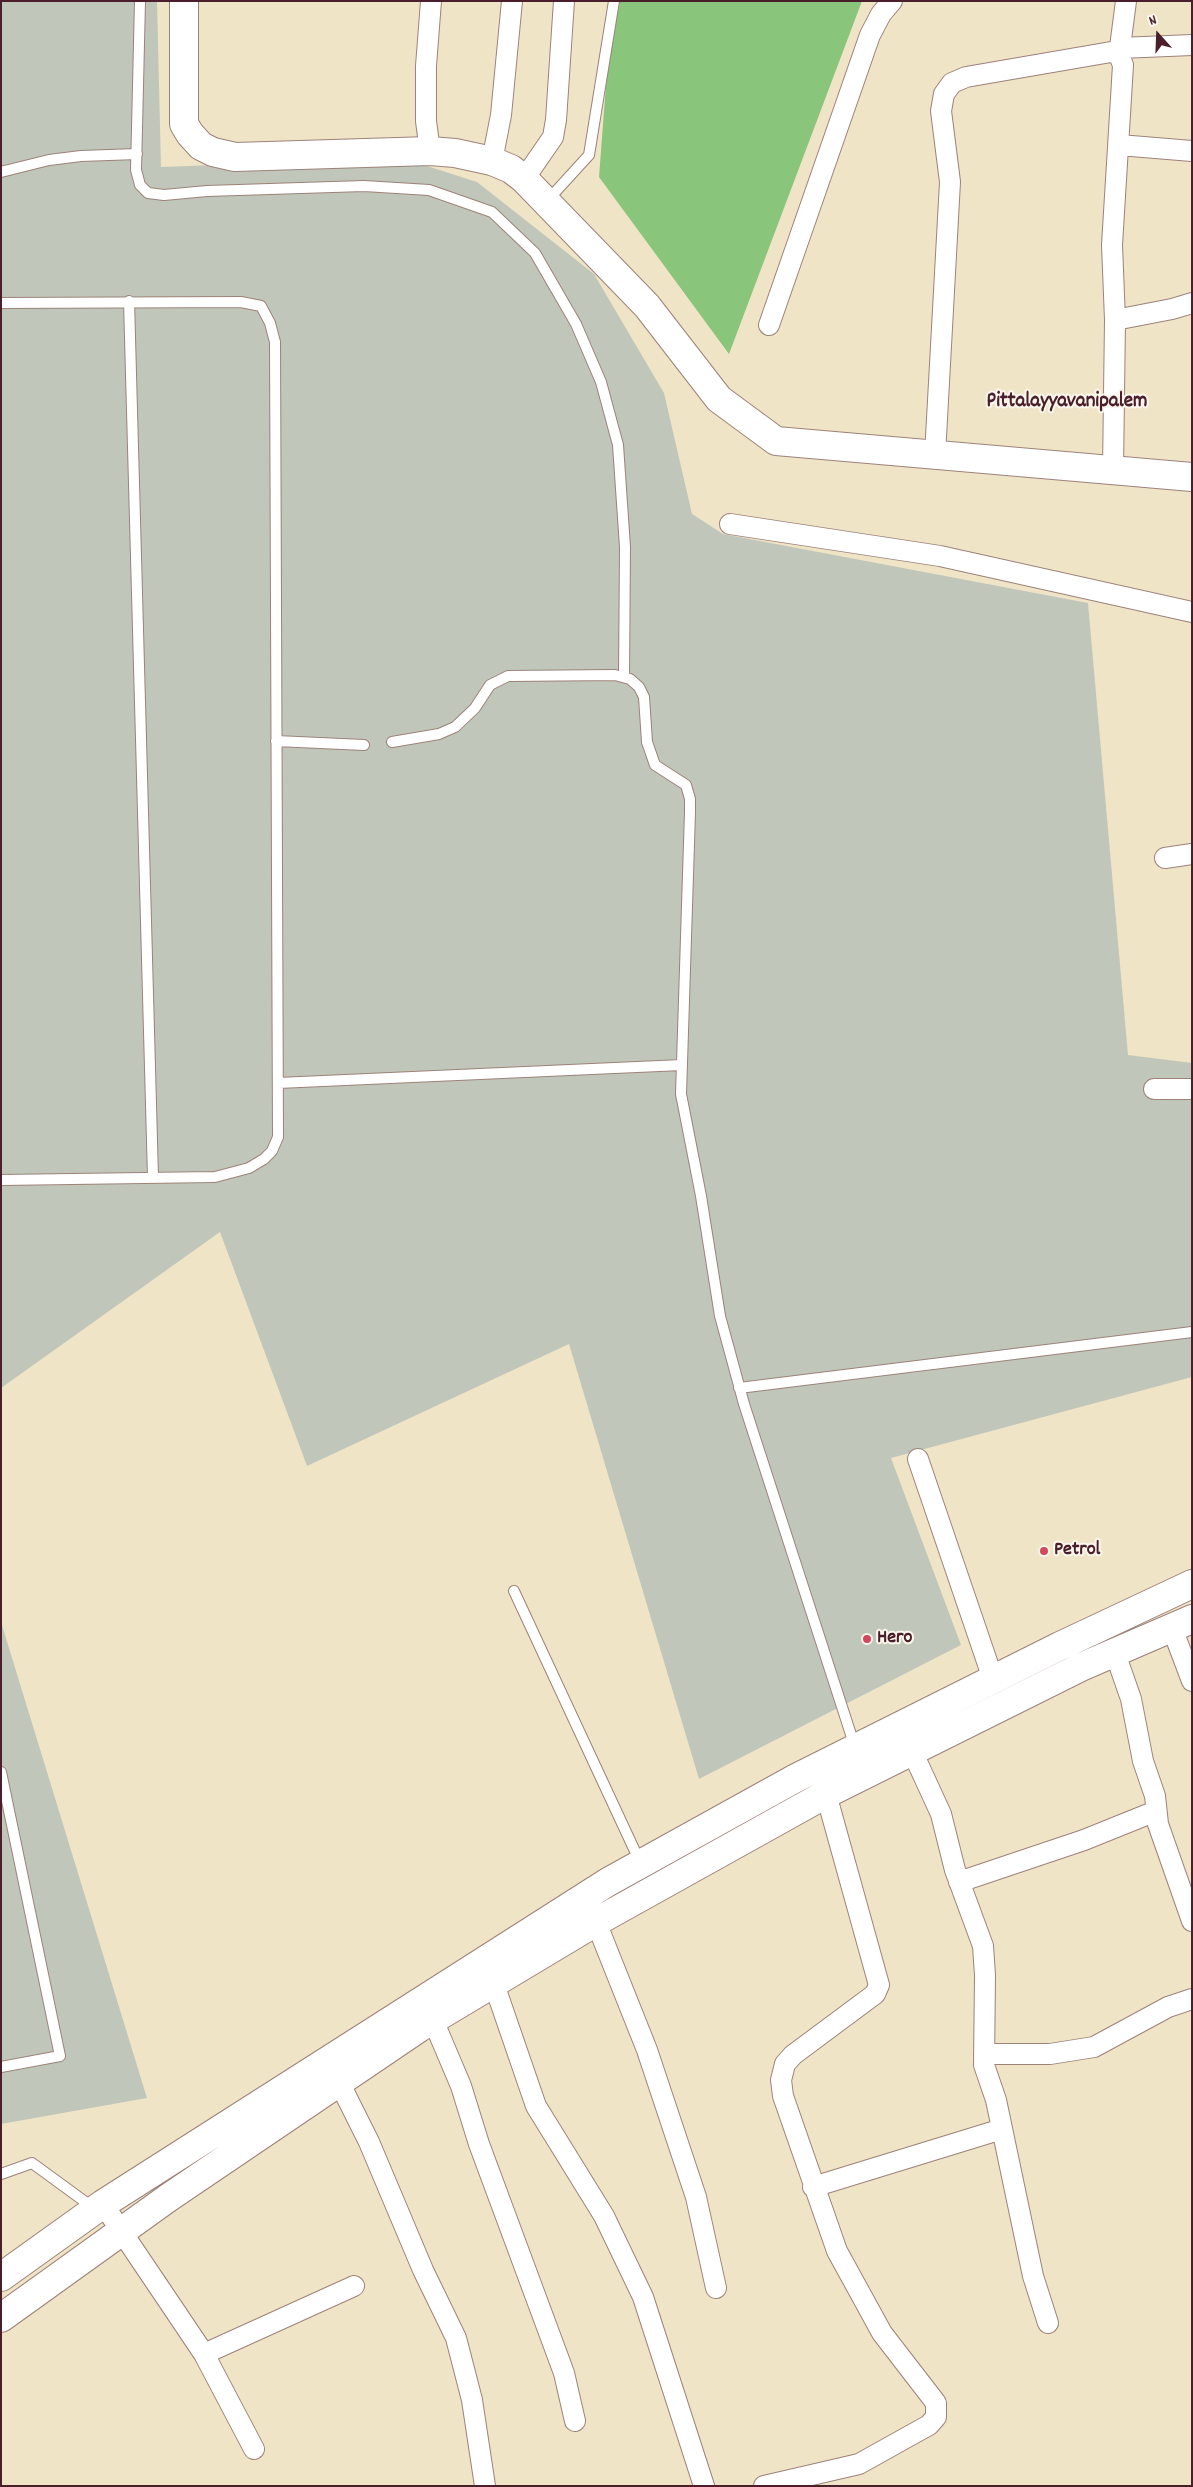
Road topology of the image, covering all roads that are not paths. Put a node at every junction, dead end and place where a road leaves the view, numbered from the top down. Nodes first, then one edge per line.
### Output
1 (140, 1) edge
2 (184, 1) edge
3 (431, 1) edge
4 (512, 1) edge
5 (564, 1) edge
6 (614, 1) edge
7 (892, 1) edge
8 (1126, 1) edge
9 (1192, 45) edge
10 (1119, 52) junction
11 (1118, 145) junction
12 (430, 151) junction
13 (1192, 151) edge
14 (137, 154) junction
15 (492, 161) junction
16 (1, 172) edge
17 (524, 179) junction
18 (546, 202) junction
19 (1, 302) edge
20 (129, 302) junction
21 (1192, 303) edge
22 (1115, 320) junction
23 (769, 325) dead end
24 (935, 455) junction
25 (1113, 470) junction
26 (1192, 477) edge
27 (730, 524) dead end
28 (1192, 612) edge
29 (624, 677) junction
30 (276, 742) junction
31 (392, 742) dead end
32 (364, 745) dead end
33 (1192, 854) edge
34 (1165, 858) dead end
35 (682, 1065) junction
36 (278, 1083) junction
37 (1154, 1089) dead end
38 (1192, 1089) edge
39 (153, 1178) junction
40 (1, 1180) edge
41 (1192, 1332) edge
42 (739, 1388) junction
43 (918, 1459) dead end
44 (1192, 1584) edge
45 (514, 1591) dead end
46 (1158, 1600) junction
47 (1182, 1623) edge
48 (1115, 1652) junction
49 (993, 1679) junction
50 (1192, 1681) edge
51 (899, 1726) junction
52 (856, 1748) junction
53 (912, 1752) junction
54 (1, 1772) edge
55 (826, 1794) junction
56 (1156, 1811) junction
57 (641, 1864) junction
58 (959, 1882) junction
59 (1192, 1920) edge
60 (596, 1922) junction
61 (549, 1935) junction
62 (494, 1984) junction
63 (1192, 1999) edge
64 (433, 2020) junction
65 (984, 2054) junction
66 (1, 2067) edge
67 (334, 2072) junction
68 (1002, 2129) junction
69 (154, 2172) junction
70 (1, 2174) edge
71 (813, 2187) junction
72 (168, 2198) junction
73 (95, 2210) junction
74 (114, 2236) junction
75 (1, 2277) edge
76 (354, 2286) dead end
77 (716, 2288) dead end
78 (1, 2318) edge
79 (1048, 2323) dead end
80 (204, 2354) junction
81 (575, 2422) dead end
82 (254, 2449) dead end
83 (485, 2486) edge
84 (704, 2486) edge
85 (764, 2486) edge

1 - 14 lane
2 - 12 main road
3 - 12 street
4 - 15 street
5 - 17 street
6 - 18 lane
7 - 23 street
8 - 10 street
9 - 10 street
10 - 11 street
10 - 24 street
11 - 13 street
11 - 22 street
12 - 15 main road
14 - 16 lane
14 - 29 lane
15 - 17 main road
17 - 18 main road
18 - 24 main road
19 - 20 lane
20 - 30 lane
20 - 39 lane
21 - 22 street
22 - 25 street
24 - 25 main road
25 - 26 main road
27 - 28 street
29 - 31 lane
29 - 35 lane
30 - 32 lane
30 - 36 lane
33 - 34 street
35 - 36 lane
35 - 42 lane
36 - 39 lane
37 - 38 street
39 - 40 lane
41 - 42 lane
42 - 52 lane
43 - 49 street
44 - 46 main road
45 - 57 lane
46 - 47 main road
46 - 49 main road
47 - 48 main road
47 - 50 street
48 - 53 main road
48 - 56 street
49 - 51 main road
51 - 52 main road
51 - 53 main road
52 - 57 main road
53 - 55 main road
53 - 58 street
54 - 66 lane
55 - 60 main road
55 - 71 street
56 - 58 street
56 - 59 street
57 - 61 main road
58 - 65 street
60 - 61 main road
60 - 77 street
61 - 62 main road
61 - 67 main road
62 - 64 main road
62 - 84 street
63 - 65 street
64 - 67 main road
64 - 81 street
65 - 68 street
67 - 69 main road
67 - 72 main road
67 - 83 street
68 - 71 street
68 - 79 street
69 - 72 main road
69 - 73 main road
70 - 73 lane
71 - 85 street
72 - 74 main road
73 - 74 main road
73 - 75 main road
74 - 78 main road
74 - 80 street
76 - 80 street
80 - 82 street

